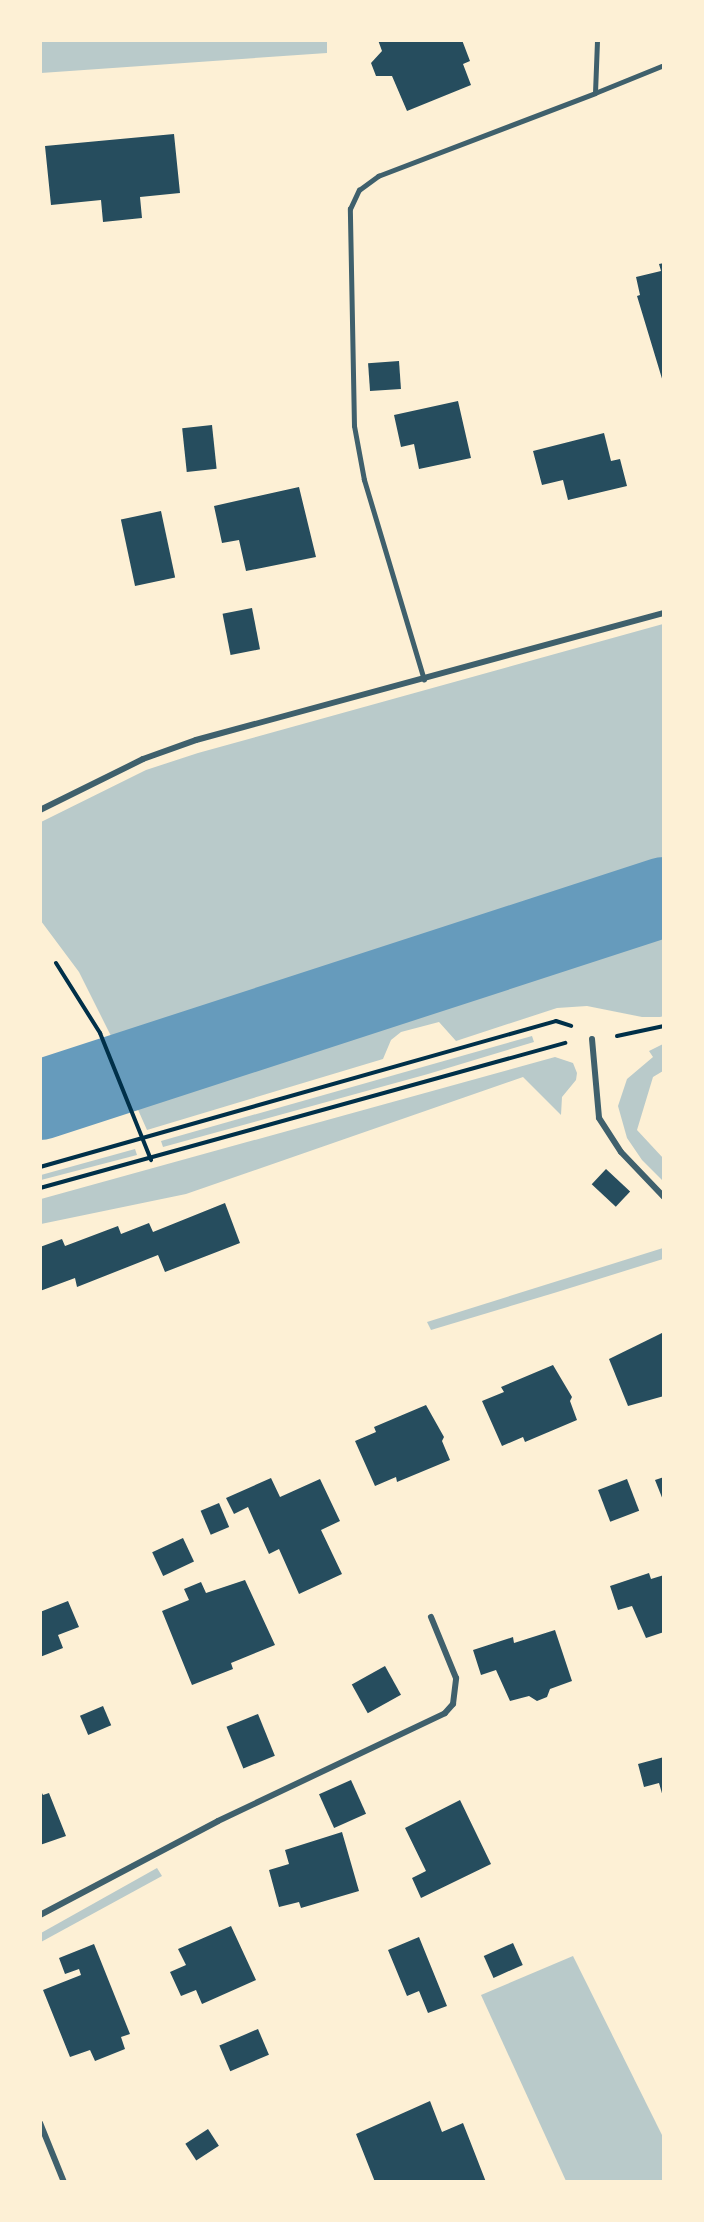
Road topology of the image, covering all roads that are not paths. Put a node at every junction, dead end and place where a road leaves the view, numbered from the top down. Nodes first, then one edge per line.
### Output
1 (597, 40) edge
2 (663, 65) edge
3 (595, 93) junction
4 (663, 613) edge
5 (424, 680) junction
6 (40, 810) edge
7 (592, 1039) road end
8 (663, 1197) edge
9 (431, 1617) dead end
10 (40, 1915) edge
11 (40, 2123) edge
12 (64, 2181) edge

1 - 3 lane
2 - 3 lane
3 - 5 lane
4 - 5 street
5 - 6 street
7 - 8 street
9 - 10 street
11 - 12 street

